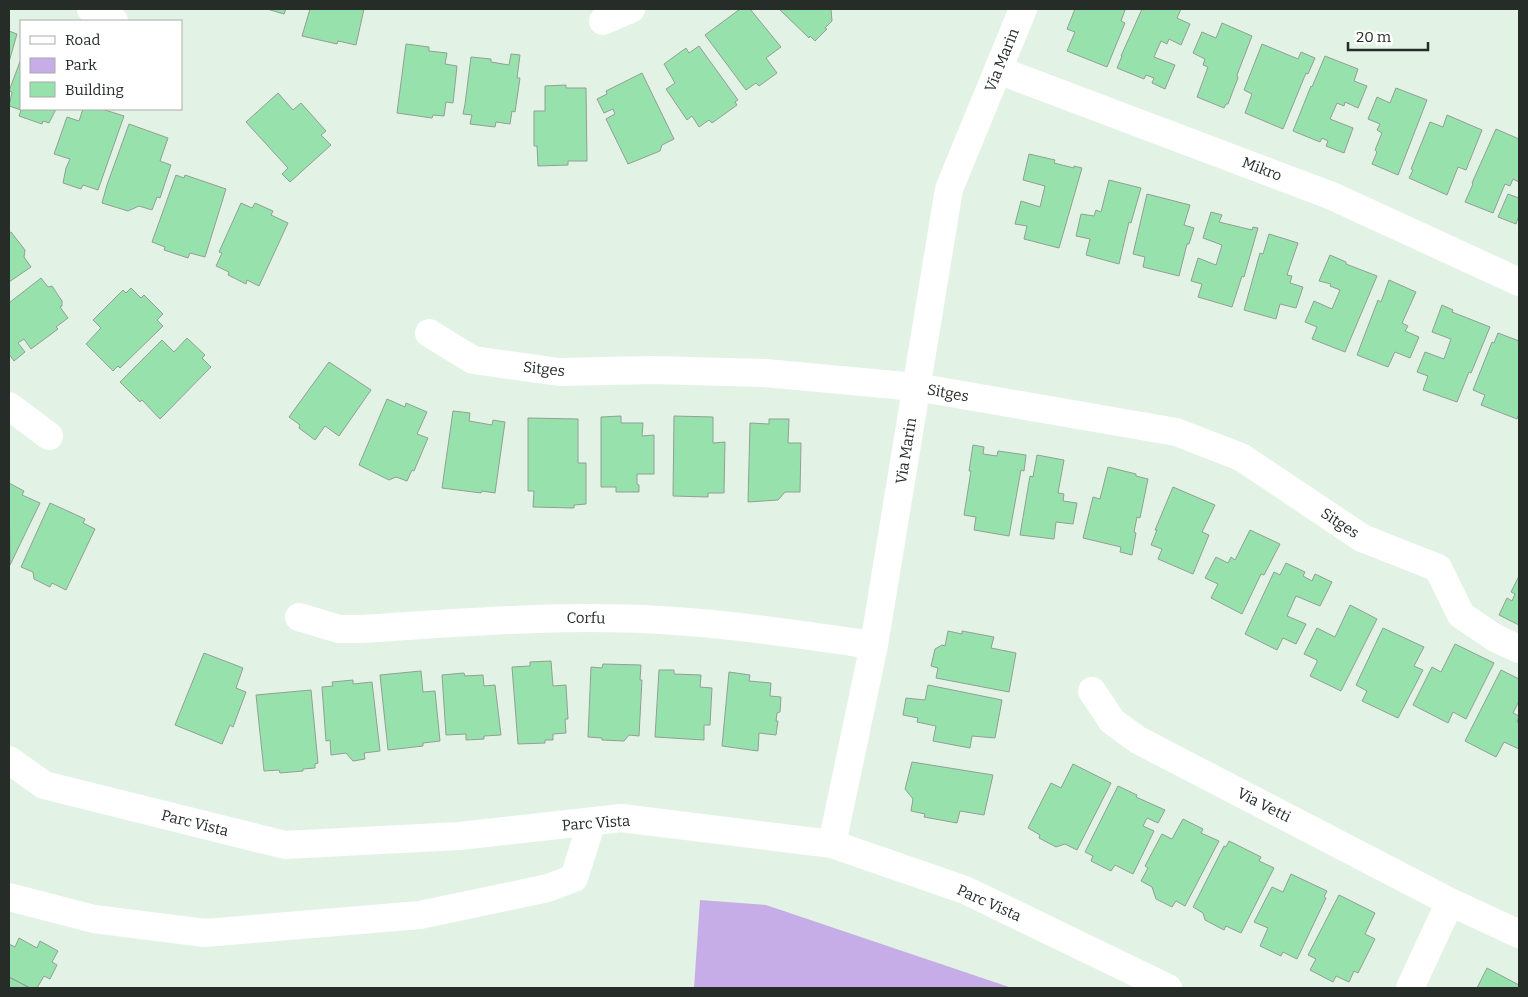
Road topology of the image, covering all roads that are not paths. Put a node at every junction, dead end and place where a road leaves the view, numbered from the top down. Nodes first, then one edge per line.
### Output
1 (92, 9) edge
2 (631, 9) edge
3 (1023, 9) edge
4 (112, 20) edge
5 (603, 21) dead end
6 (998, 70) junction
7 (1519, 282) edge
8 (430, 333) dead end
9 (916, 387) junction
10 (9, 406) edge
11 (48, 436) dead end
12 (299, 617) dead end
13 (874, 645) junction
14 (1519, 649) edge
15 (1092, 691) dead end
16 (9, 760) edge
17 (592, 821) junction
18 (832, 844) junction
19 (9, 897) edge
20 (1450, 902) junction
21 (1519, 934) edge
22 (1168, 988) edge
23 (1410, 988) edge

1 - 4 street
2 - 5 street
3 - 6 street, Via Marin
6 - 7 street, Mikro
6 - 9 street, Via Marin
8 - 9 street, Sitges
9 - 13 street, Via Marin
9 - 14 street, Sitges
10 - 11 street
12 - 13 street, Corfu
13 - 18 street, Via Marin
15 - 20 street, Via Vetti
16 - 17 street, Parc Vista
17 - 18 street, Parc Vista
17 - 19 street
18 - 22 street, Parc Vista
20 - 21 street, Via Vetti
20 - 23 street

